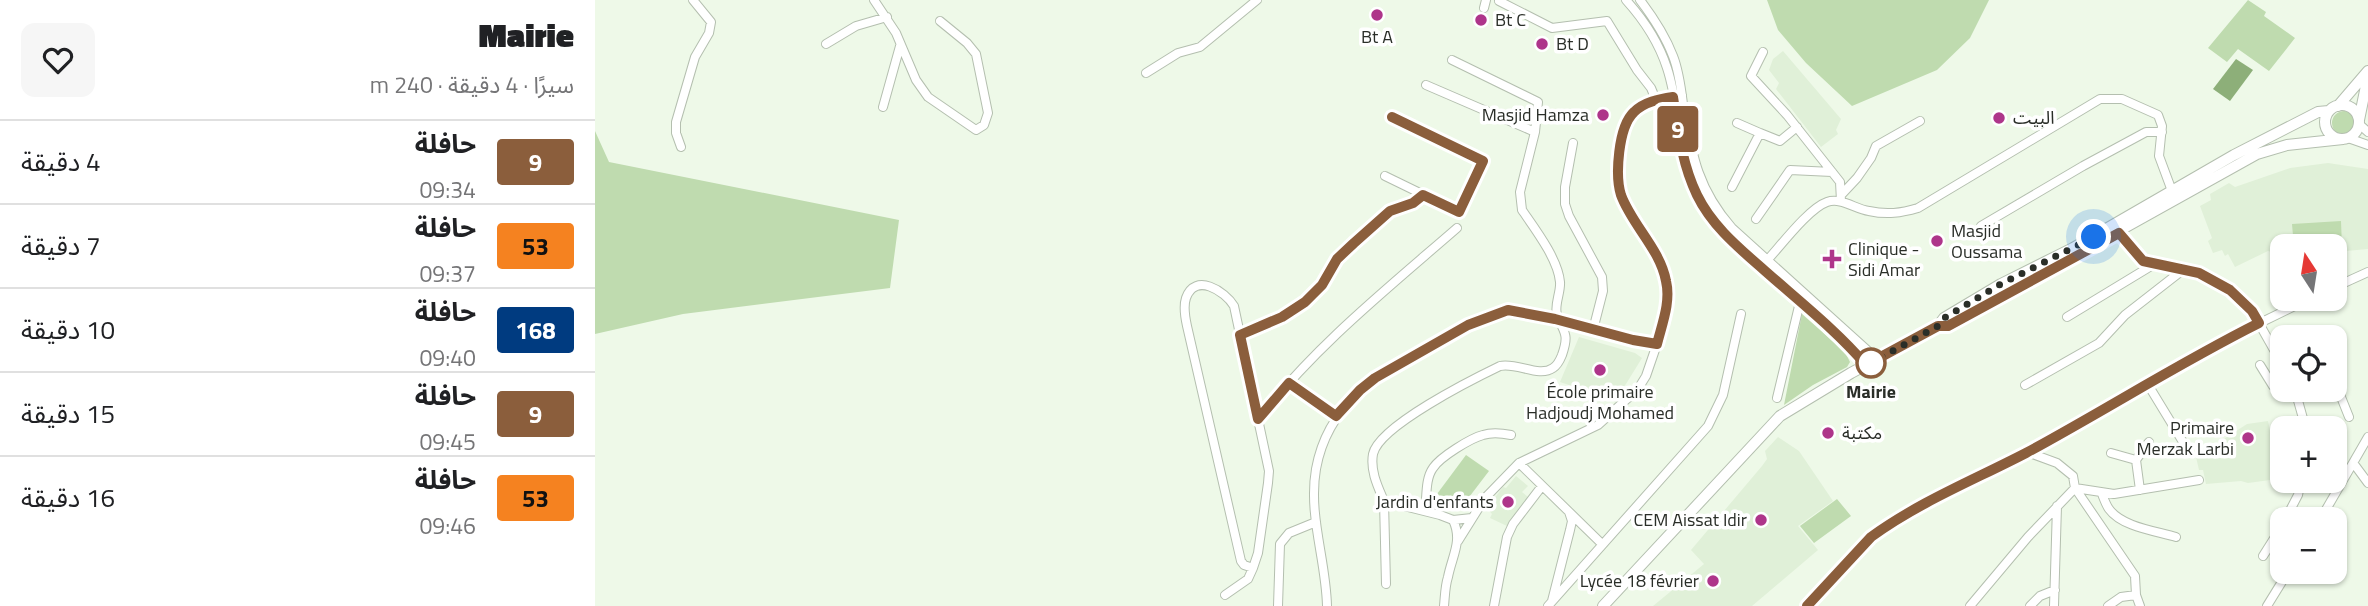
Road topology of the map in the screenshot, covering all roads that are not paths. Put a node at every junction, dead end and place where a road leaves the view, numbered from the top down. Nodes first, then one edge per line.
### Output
1 (693, 0) edge
2 (874, 0) edge
3 (1257, 0) edge
4 (1498, 0) edge
5 (1626, 0) edge
6 (1640, 0) edge
7 (887, 17) junction
8 (940, 22) dead end
9 (826, 44) dead end
10 (900, 46) junction
11 (1763, 52) dead end
12 (1452, 60) dead end
13 (1146, 73) dead end
14 (2368, 73) edge
15 (1426, 85) dead end
16 (1677, 96) junction
17 (1656, 100) junction
18 (883, 107) dead end
19 (2334, 108) junction
20 (1392, 117) dead end
21 (1920, 121) dead end
22 (1737, 123) dead end
23 (2359, 124) junction
24 (1797, 127) junction
25 (1535, 132) junction
26 (2162, 132) junction
27 (2368, 132) edge
28 (1760, 133) junction
29 (2345, 138) junction
30 (1573, 143) dead end
31 (2368, 145) edge
32 (681, 147) dead end
33 (1832, 172) junction
34 (1385, 176) dead end
35 (1732, 187) dead end
36 (2172, 191) junction
37 (1423, 195) junction
38 (1841, 197) junction
39 (1756, 219) dead end
40 (1981, 226) dead end
41 (1457, 228) dead end
42 (2116, 229) junction
43 (1768, 260) junction
44 (2156, 263) junction
45 (1761, 267) junction
46 (2184, 269) junction
47 (2368, 271) edge
48 (2347, 281) edge
49 (1800, 302) junction
50 (2282, 312) edge
51 (1741, 314) dead end
52 (2067, 317) dead end
53 (1561, 321) junction
54 (2259, 323) junction
55 (1593, 330) junction
56 (1240, 335) junction
57 (2270, 343) edge
58 (1657, 344) junction
59 (1877, 359) junction
60 (1866, 365) junction
61 (2260, 365) dead end
62 (2270, 381) edge
63 (1289, 383) junction
64 (2147, 383) junction
65 (2025, 385) dead end
66 (1777, 398) dead end
67 (2343, 402) edge
68 (1336, 416) junction
69 (2349, 416) dead end
70 (1258, 419) junction
71 (1511, 435) dead end
72 (2368, 438) edge
73 (2149, 442) dead end
74 (2186, 447) dead end
75 (2027, 452) junction
76 (2111, 453) dead end
77 (2136, 460) junction
78 (1519, 463) junction
79 (2354, 464) junction
80 (2199, 480) dead end
81 (2368, 482) edge
82 (1542, 486) junction
83 (2075, 488) junction
84 (2140, 490) junction
85 (2102, 494) junction
86 (1384, 501) junction
87 (2057, 506) junction
88 (2328, 507) edge
89 (1425, 511) junction
90 (1569, 512) junction
91 (1472, 518) junction
92 (1453, 520) junction
93 (1316, 522) junction
94 (2176, 537) dead end
95 (1458, 541) junction
96 (1602, 544) junction
97 (2270, 545) edge
98 (2263, 556) dead end
99 (1253, 568) junction
100 (1386, 584) dead end
101 (2281, 584) edge
102 (2055, 590) junction
103 (2136, 594) junction
104 (1225, 595) dead end
105 (1550, 604) edge
106 (1278, 606) edge
107 (1327, 606) edge
108 (1444, 606) edge
109 (1494, 606) edge
110 (1603, 606) edge
111 (1807, 606) edge
112 (1970, 606) edge
113 (2029, 606) edge
114 (2054, 606) edge
115 (2108, 606) edge
116 (2140, 606) edge
117 (2267, 606) edge

1 - 32 street
2 - 7 street
3 - 13 street
4 - 17 street
5 - 16 street
6 - 16 street
7 - 9 street
7 - 10 street
8 - 10 street
10 - 18 street
11 - 24 street
12 - 25 street
14 - 19 street
14 - 23 street
15 - 25 street
16 - 17 street
16 - 43 street
16 - 45 street
17 - 58 street
19 - 23 street
19 - 29 street
19 - 36 street
20 - 37 street
21 - 38 street
22 - 28 street
23 - 27 street
23 - 29 street
24 - 28 street
24 - 33 street
25 - 53 street
26 - 36 street
26 - 38 street
26 - 40 street
28 - 35 street
29 - 31 street
29 - 42 street
30 - 55 street
33 - 38 street
33 - 39 street
34 - 37 street
36 - 42 street
37 - 56 street
38 - 43 street
41 - 63 street
42 - 44 street
42 - 59 street
43 - 45 street
43 - 59 street
44 - 46 street
44 - 52 street
45 - 49 street
46 - 54 street
46 - 65 street
47 - 48 street
49 - 60 street
49 - 66 street
50 - 54 street
51 - 96 street
53 - 55 street
53 - 68 street
53 - 86 street
54 - 57 street
54 - 64 street
55 - 58 street
56 - 70 street
56 - 99 street
58 - 78 street
59 - 60 street
60 - 110 street
61 - 62 street
63 - 68 street
63 - 70 street
64 - 74 street
64 - 75 street
67 - 69 street
68 - 93 street
70 - 99 street
71 - 89 street
72 - 79 street
73 - 77 street
75 - 83 street
75 - 111 street
76 - 77 street
77 - 84 street
78 - 82 street
78 - 91 street
79 - 81 street
79 - 88 street
80 - 84 street
82 - 90 street
82 - 109 street
83 - 85 street
83 - 87 street
83 - 103 street
84 - 85 street
85 - 94 street
86 - 89 street
86 - 100 street
87 - 102 street
87 - 112 street
89 - 92 street
90 - 96 street
90 - 105 street
91 - 92 street
91 - 95 street
92 - 95 street
93 - 106 street
93 - 107 street
95 - 108 street
96 - 105 street
97 - 98 street
99 - 104 street
101 - 117 street
102 - 113 street
102 - 114 street
103 - 115 street
103 - 116 street

